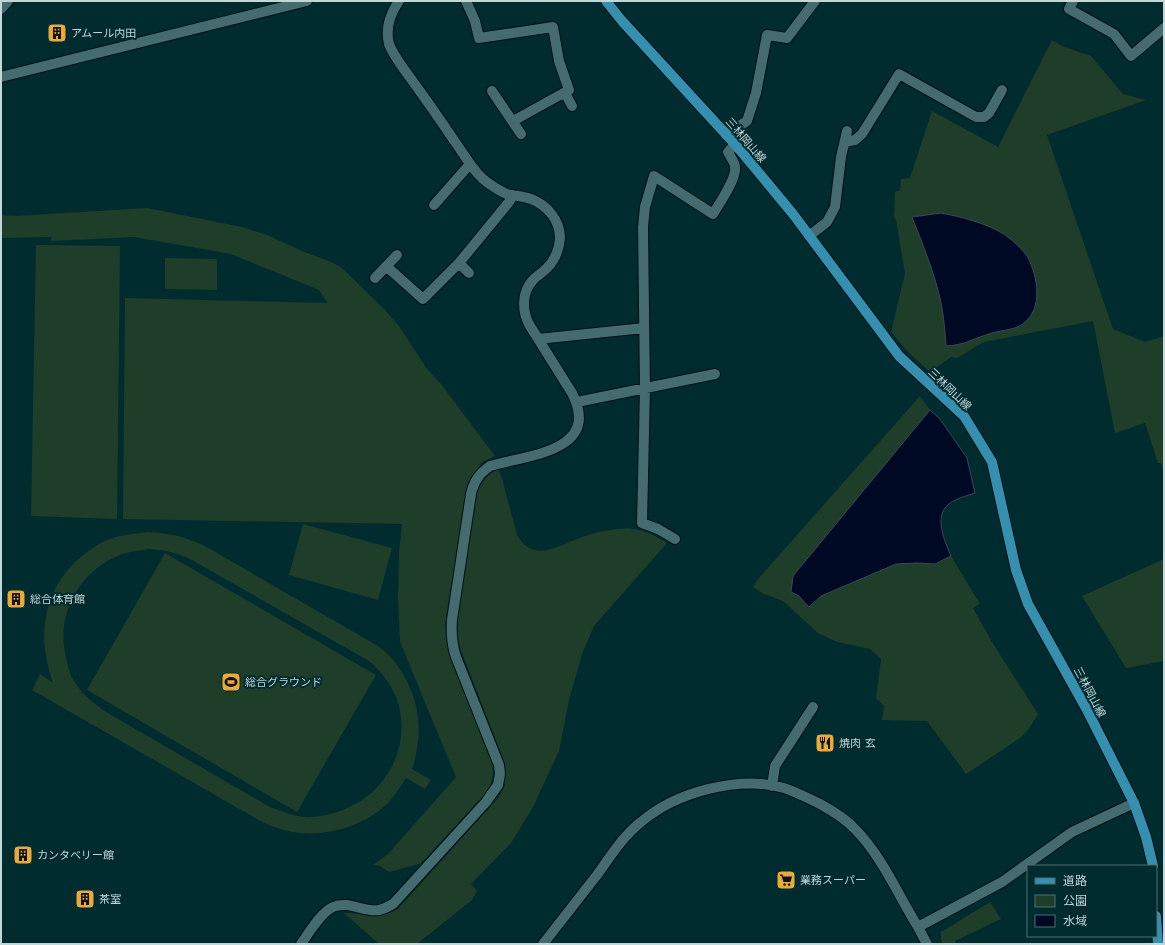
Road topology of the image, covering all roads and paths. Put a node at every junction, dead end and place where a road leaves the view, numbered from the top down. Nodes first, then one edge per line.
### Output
1 (8, 1) edge
2 (307, 1) edge
3 (399, 1) edge
4 (466, 1) edge
5 (606, 1) edge
6 (815, 1) edge
7 (1073, 1) edge
8 (1, 9) edge
9 (1164, 28) edge
10 (1, 77) edge
11 (1002, 90) dead end
12 (492, 92) dead end
13 (565, 92) junction
14 (572, 106) dead end
15 (513, 121) junction
16 (847, 132) dead end
17 (521, 134) dead end
18 (726, 135) junction
19 (845, 142) junction
20 (735, 144) junction
21 (470, 164) junction
22 (513, 195) junction
23 (434, 205) dead end
24 (809, 236) junction
25 (396, 255) dead end
26 (459, 263) junction
27 (386, 266) junction
28 (469, 273) dead end
29 (375, 278) dead end
30 (644, 328) junction
31 (538, 339) junction
32 (715, 374) dead end
33 (645, 388) junction
34 (577, 402) junction
35 (675, 539) dead end
36 (813, 707) dead end
37 (772, 786) junction
38 (1134, 803) junction
39 (1153, 865) edge
40 (918, 927) junction
41 (1157, 930) edge
42 (301, 944) edge
43 (543, 944) edge
44 (926, 944) edge
45 (1158, 944) edge

1 - 8 street
2 - 10 street
3 - 21 street
4 - 13 street
5 - 18 main road, 三林岡山線
6 - 18 street
7 - 9 street
11 - 19 street
12 - 15 street
13 - 14 street
13 - 15 street
15 - 17 street
16 - 19 street
18 - 20 main road, 三林岡山線
19 - 24 street
20 - 24 main road, 三林岡山線
20 - 30 street
21 - 22 street
21 - 23 street
22 - 26 street
22 - 31 street
24 - 38 main road, 三林岡山線
25 - 27 street
26 - 27 street
26 - 28 street
27 - 29 street
30 - 31 street
30 - 33 street
31 - 34 street
32 - 33 street
33 - 34 street
33 - 35 street
34 - 42 street
36 - 37 street
37 - 40 street
37 - 43 street
38 - 39 main road, 三林岡山線
38 - 40 street
40 - 44 street
41 - 45 main road

